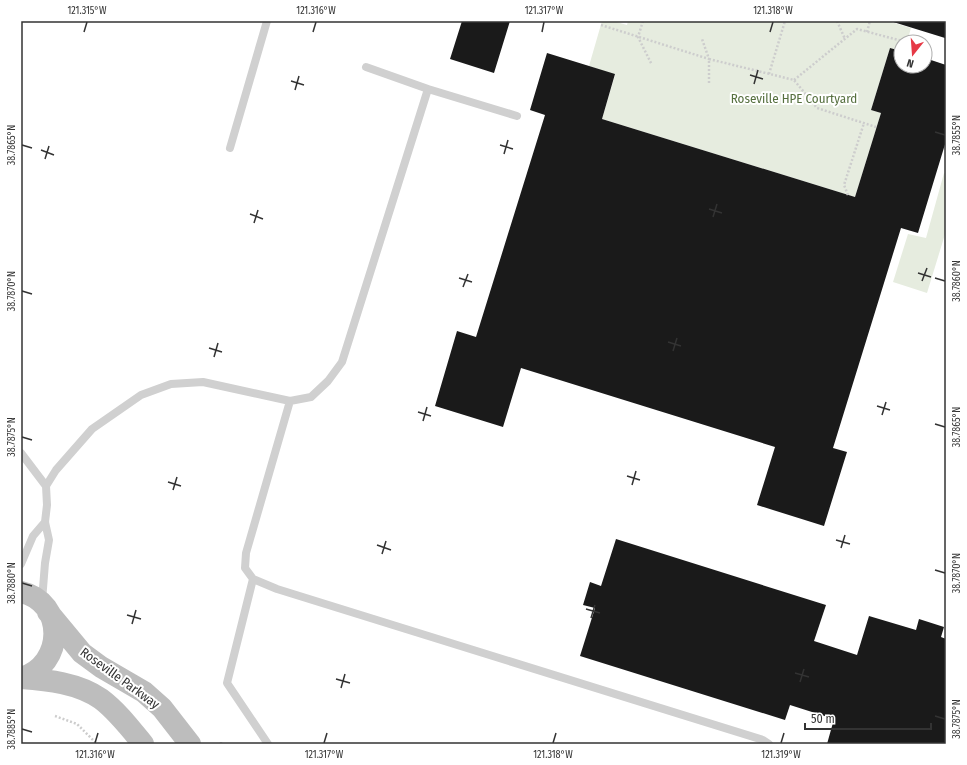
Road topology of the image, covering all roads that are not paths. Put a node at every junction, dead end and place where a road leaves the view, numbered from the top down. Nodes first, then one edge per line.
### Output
1 (268, 21) edge
2 (366, 66) dead end
3 (428, 88) junction
4 (517, 116) dead end
5 (230, 148) dead end
6 (290, 401) junction
7 (21, 453) edge
8 (46, 486) junction
9 (45, 522) junction
10 (21, 564) edge
11 (253, 579) junction
12 (21, 592) edge
13 (45, 608) junction
14 (21, 678) edge
15 (143, 744) edge
16 (190, 744) edge
17 (268, 744) edge
18 (769, 744) edge

1 - 5 lane
2 - 3 lane
3 - 4 lane
3 - 6 lane
6 - 8 lane
6 - 11 lane
7 - 8 lane
8 - 9 lane
9 - 10 lane
9 - 13 lane
11 - 17 lane
11 - 18 lane
12 - 13 street, Roseville Parkway
13 - 14 street
13 - 16 street, Roseville Parkway
14 - 15 street

